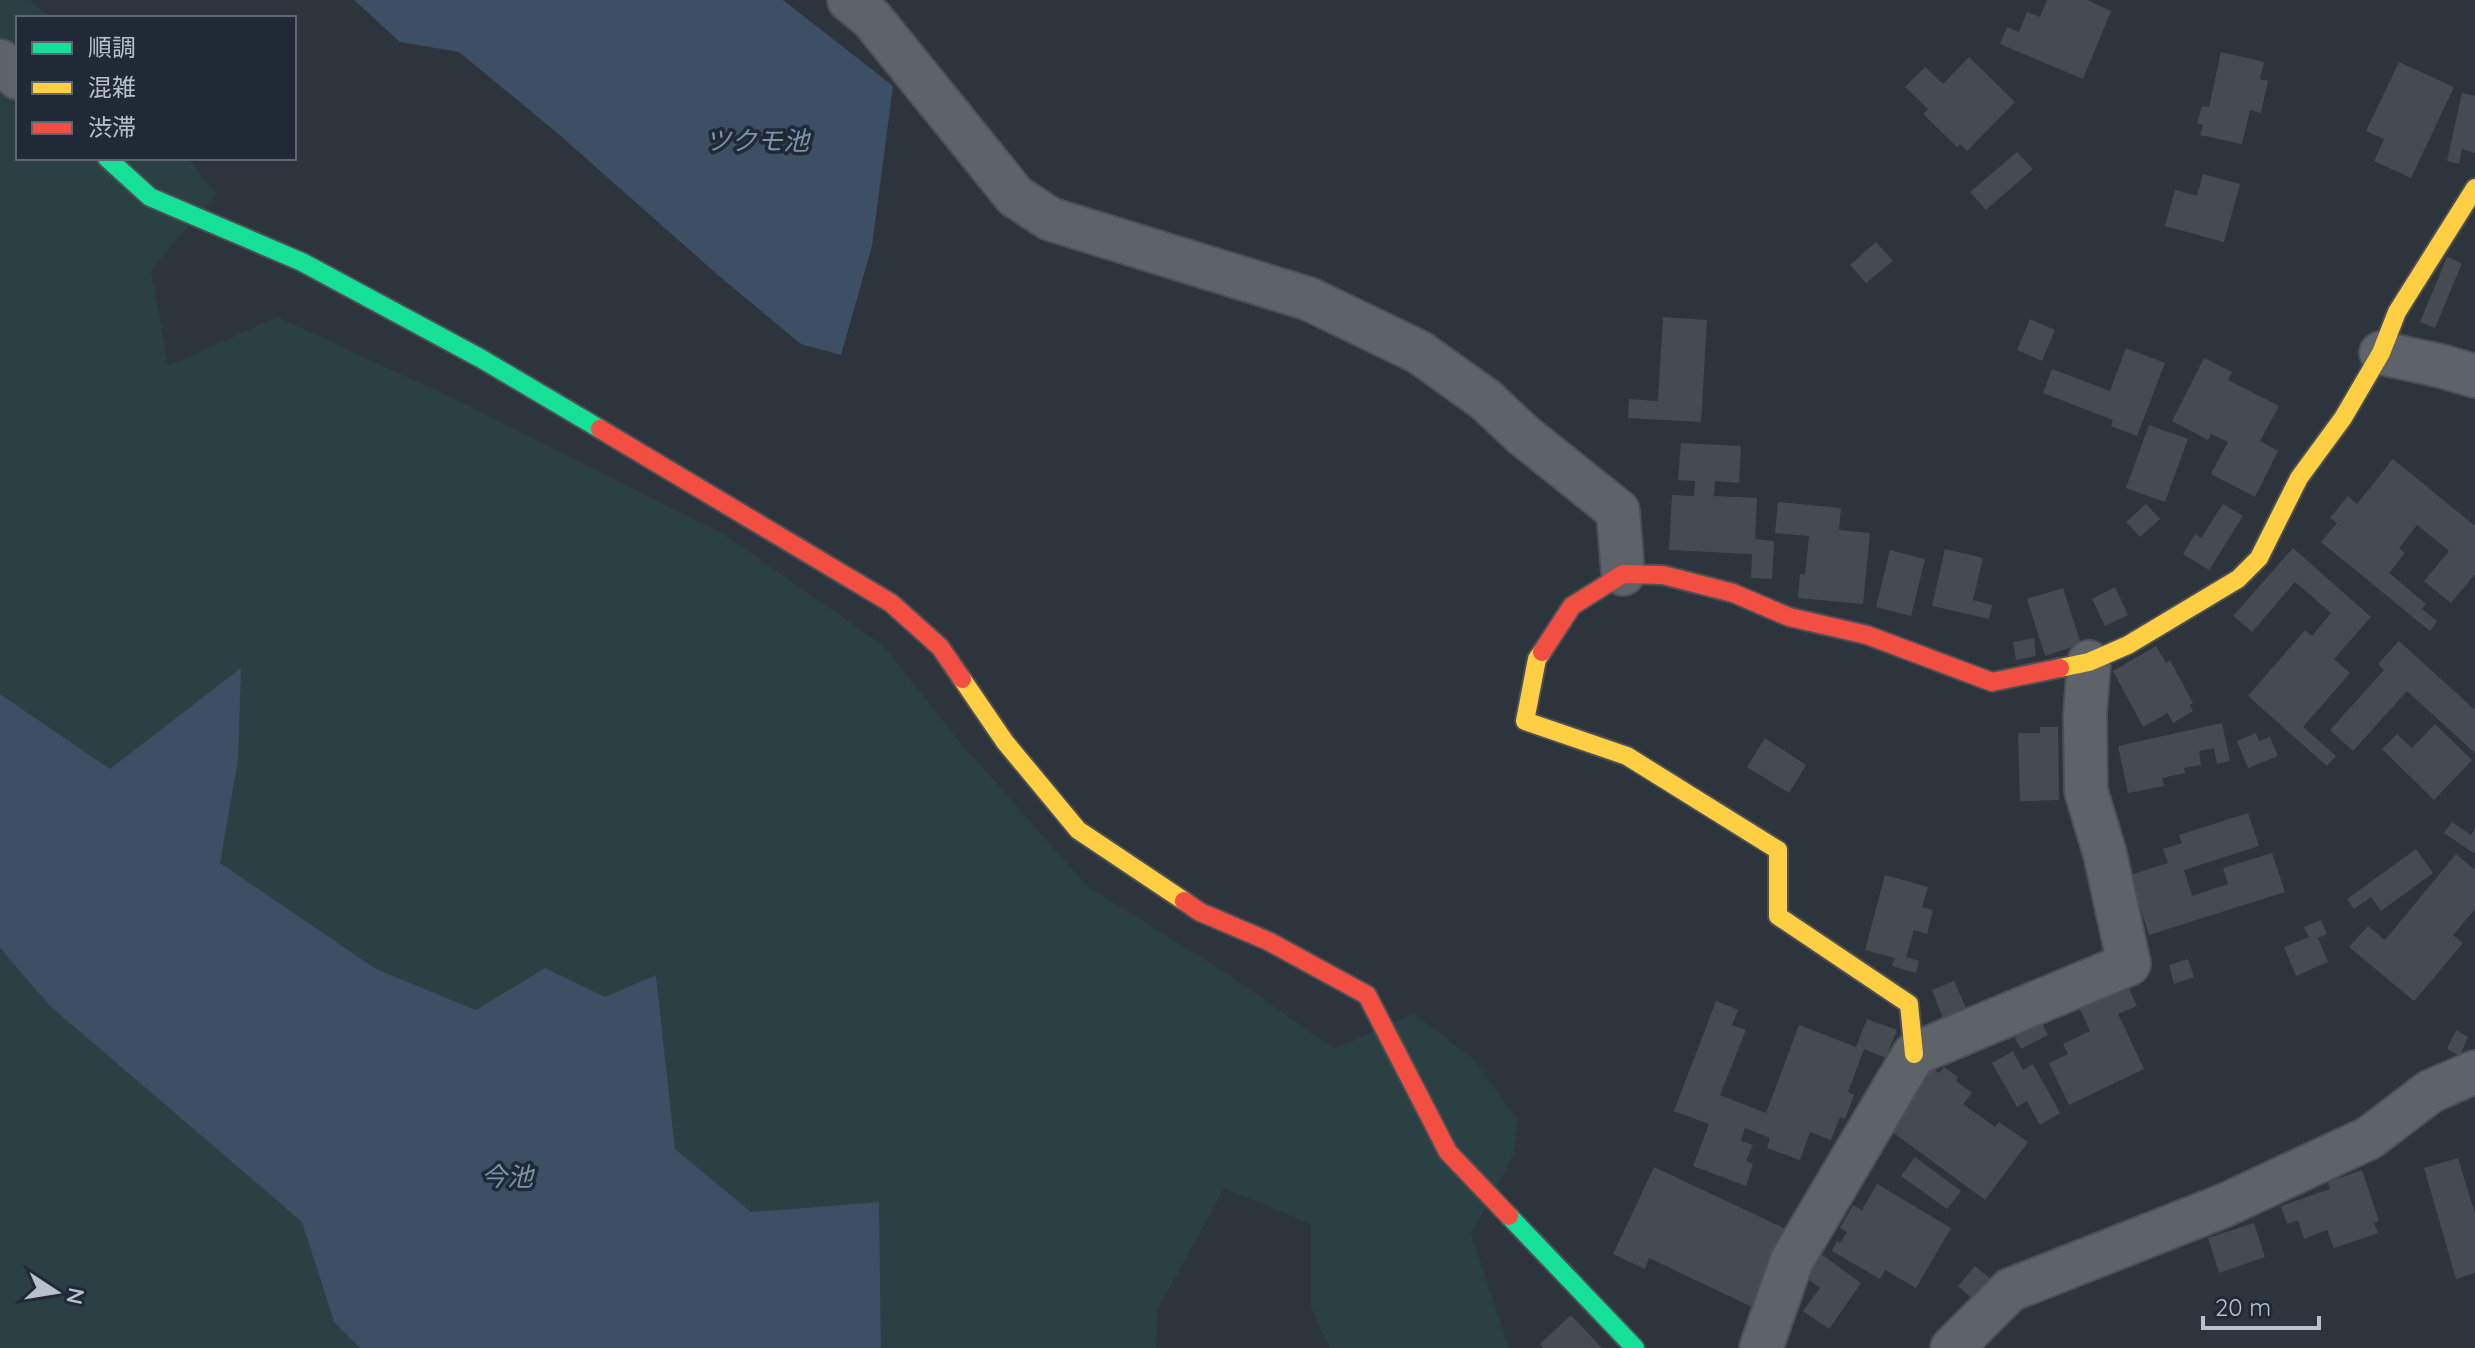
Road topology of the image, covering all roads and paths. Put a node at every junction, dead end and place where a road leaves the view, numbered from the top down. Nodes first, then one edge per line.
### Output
1 (849, 0) edge
2 (0, 61) edge
3 (16, 76) edge
4 (109, 160) edge
5 (2475, 188) edge
6 (2381, 353) junction
7 (2475, 376) edge
8 (1623, 574) junction
9 (2089, 662) junction
10 (1914, 1054) junction
11 (2475, 1072) edge
12 (1635, 1348) edge
13 (1761, 1348) edge
14 (1952, 1348) edge

1 - 8 street
2 - 3 street
4 - 12 street
5 - 6 street
6 - 7 street
6 - 9 street
8 - 9 street
8 - 10 street
9 - 10 street
10 - 13 street
11 - 14 street

